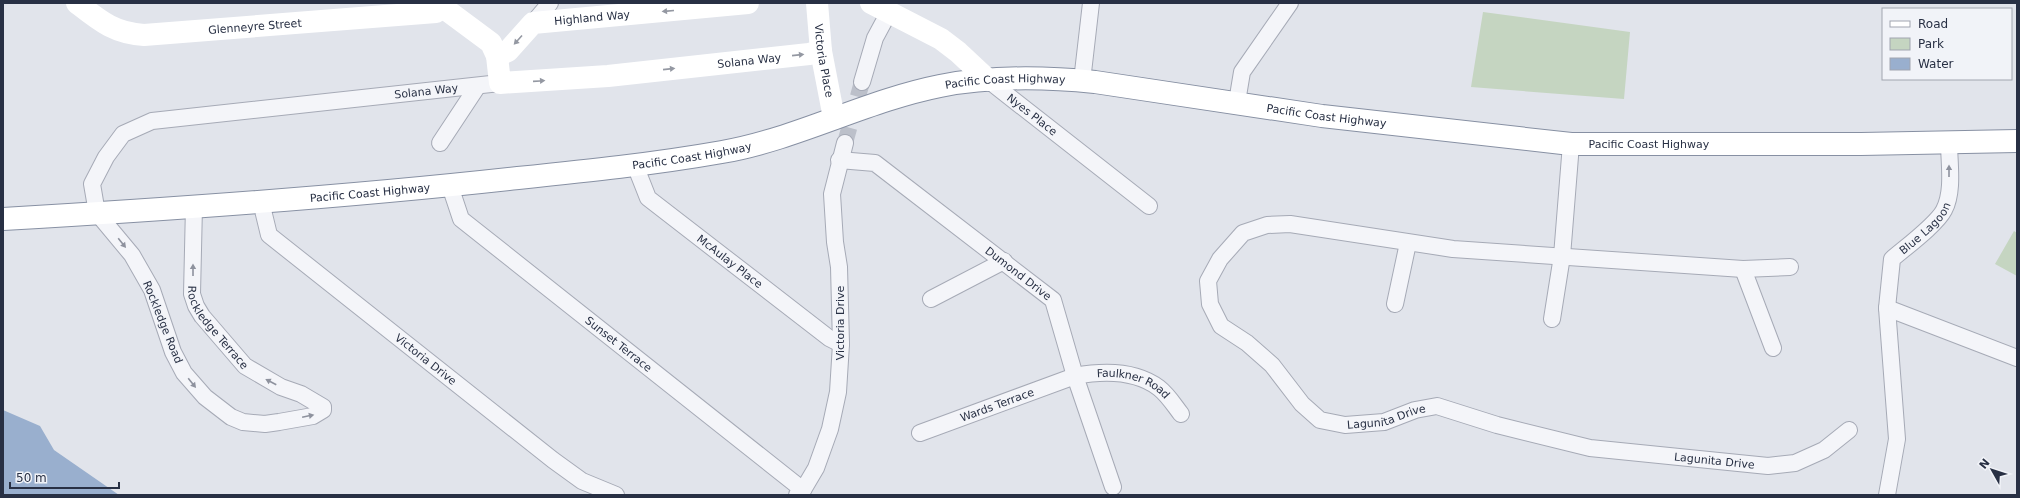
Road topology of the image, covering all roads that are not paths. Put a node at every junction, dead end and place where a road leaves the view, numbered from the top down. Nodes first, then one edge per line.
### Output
1 (77, 3) edge
2 (550, 3) edge
3 (748, 3) edge
4 (817, 3) edge
5 (1090, 3) edge
6 (1290, 3) edge
7 (439, 5) edge
8 (880, 8) edge
9 (533, 23) junction
10 (821, 51) junction
11 (497, 56) junction
12 (988, 80) junction
13 (1082, 81) junction
14 (862, 82) tunnel mouth
15 (500, 83) junction
16 (477, 87) junction
17 (1237, 102) junction
18 (834, 118) junction
19 (2017, 141) edge
20 (1949, 142) junction
21 (440, 143) dead end
22 (845, 143) tunnel mouth
23 (1571, 144) junction
24 (839, 160) junction
25 (635, 165) junction
26 (450, 186) junction
27 (261, 202) junction
28 (194, 206) junction
29 (1149, 206) dead end
30 (97, 213) junction
31 (3, 218) edge
32 (1408, 243) junction
33 (1562, 256) junction
34 (1004, 261) junction
35 (1790, 267) dead end
36 (1743, 269) junction
37 (931, 298) dead end
38 (1395, 304) dead end
39 (1887, 308) junction
40 (1552, 319) dead end
41 (841, 344) junction
42 (1772, 348) dead end
43 (2017, 358) edge
44 (1075, 376) junction
45 (319, 403) joint
46 (1181, 414) dead end
47 (1849, 430) dead end
48 (920, 433) dead end
49 (1113, 487) dead end
50 (800, 492) edge
51 (616, 495) edge
52 (1887, 495) edge

1 - 7 main road, Glenneyre Street
2 - 9 street
3 -> 9 main road, Highland Way
4 - 10 main road, Victoria Place
5 - 13 street
6 - 17 street
7 - 11 main road
8 - 12 main road, Nyes Place
8 - 14 street
9 -> 11 main road
15 -> 10 main road, Solana Way
10 - 18 main road, Victoria Place
11 - 15 main road
12 - 13 main road, Pacific Coast Highway
12 - 18 main road, Pacific Coast Highway
12 - 29 street, Nyes Place
13 - 17 main road, Pacific Coast Highway
15 - 16 street, Solana Way
16 - 21 street
16 - 30 street, Solana Way
17 - 23 main road, Pacific Coast Highway
18 - 25 main road, Pacific Coast Highway
19 - 20 main road, Pacific Coast Highway
20 - 23 main road, Pacific Coast Highway
39 -> 20 street, Blue Lagoon
22 - 24 street, Victoria Drive
23 - 33 street
24 - 34 street, Dumond Drive
24 - 41 street, Victoria Drive
25 - 26 main road, Pacific Coast Highway
25 - 41 street, McAulay Place
26 - 27 main road, Pacific Coast Highway
26 - 50 street, Sunset Terrace
27 - 28 main road, Pacific Coast Highway
27 - 51 street, Victoria Drive
28 - 30 main road, Pacific Coast Highway
45 -> 28 street, Rockledge Terrace
30 - 31 main road, Pacific Coast Highway
30 -> 45 street, Rockledge Road
32 - 33 street, Lagunita Drive
32 - 38 street
32 - 47 street, Lagunita Drive
33 - 36 street, Lagunita Drive
33 - 40 street
34 - 37 street
34 - 44 street, Dumond Drive
35 - 36 street, Lagunita Drive
36 - 42 street
39 - 43 street
39 - 52 street, Blue Lagoon
41 - 50 street, Victoria Drive
44 - 46 street, Faulkner Road
44 - 48 street, Wards Terrace
44 - 49 street, Dumond Drive

